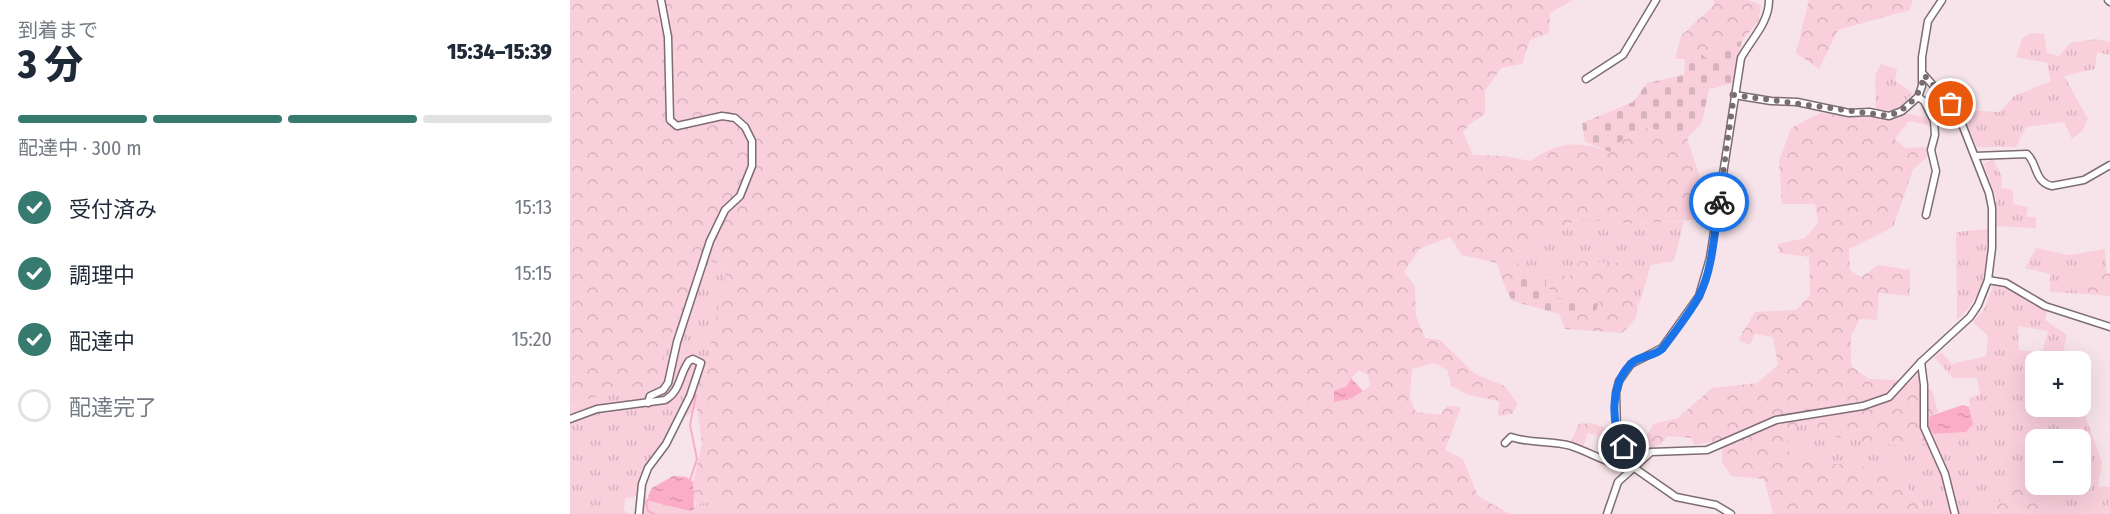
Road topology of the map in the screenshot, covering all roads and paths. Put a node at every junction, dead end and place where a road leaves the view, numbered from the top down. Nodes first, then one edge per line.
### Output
1 (661, 0) edge
2 (1656, 0) edge
3 (1769, 0) edge
4 (1942, 0) edge
5 (1924, 75) junction
6 (1586, 79) dead end
7 (1734, 95) junction
8 (1918, 97) junction
9 (1975, 156) junction
10 (2110, 165) edge
11 (1926, 215) dead end
12 (1988, 280) junction
13 (2110, 327) edge
14 (1921, 362) junction
15 (648, 403) junction
16 (570, 419) edge
17 (1505, 443) dead end
18 (1633, 467) junction
19 (639, 514) edge
20 (1607, 514) edge
21 (1731, 514) edge
22 (1955, 514) edge

1 - 15 street
2 - 6 street
3 - 7 street
4 - 5 street
5 - 8 street
5 - 9 street
7 - 8 street
7 - 18 street
8 - 11 street
9 - 10 street
9 - 12 street
12 - 13 street
12 - 14 street
14 - 18 street
14 - 22 street
15 - 16 street
15 - 19 street
17 - 18 street
18 - 20 street
18 - 21 street

